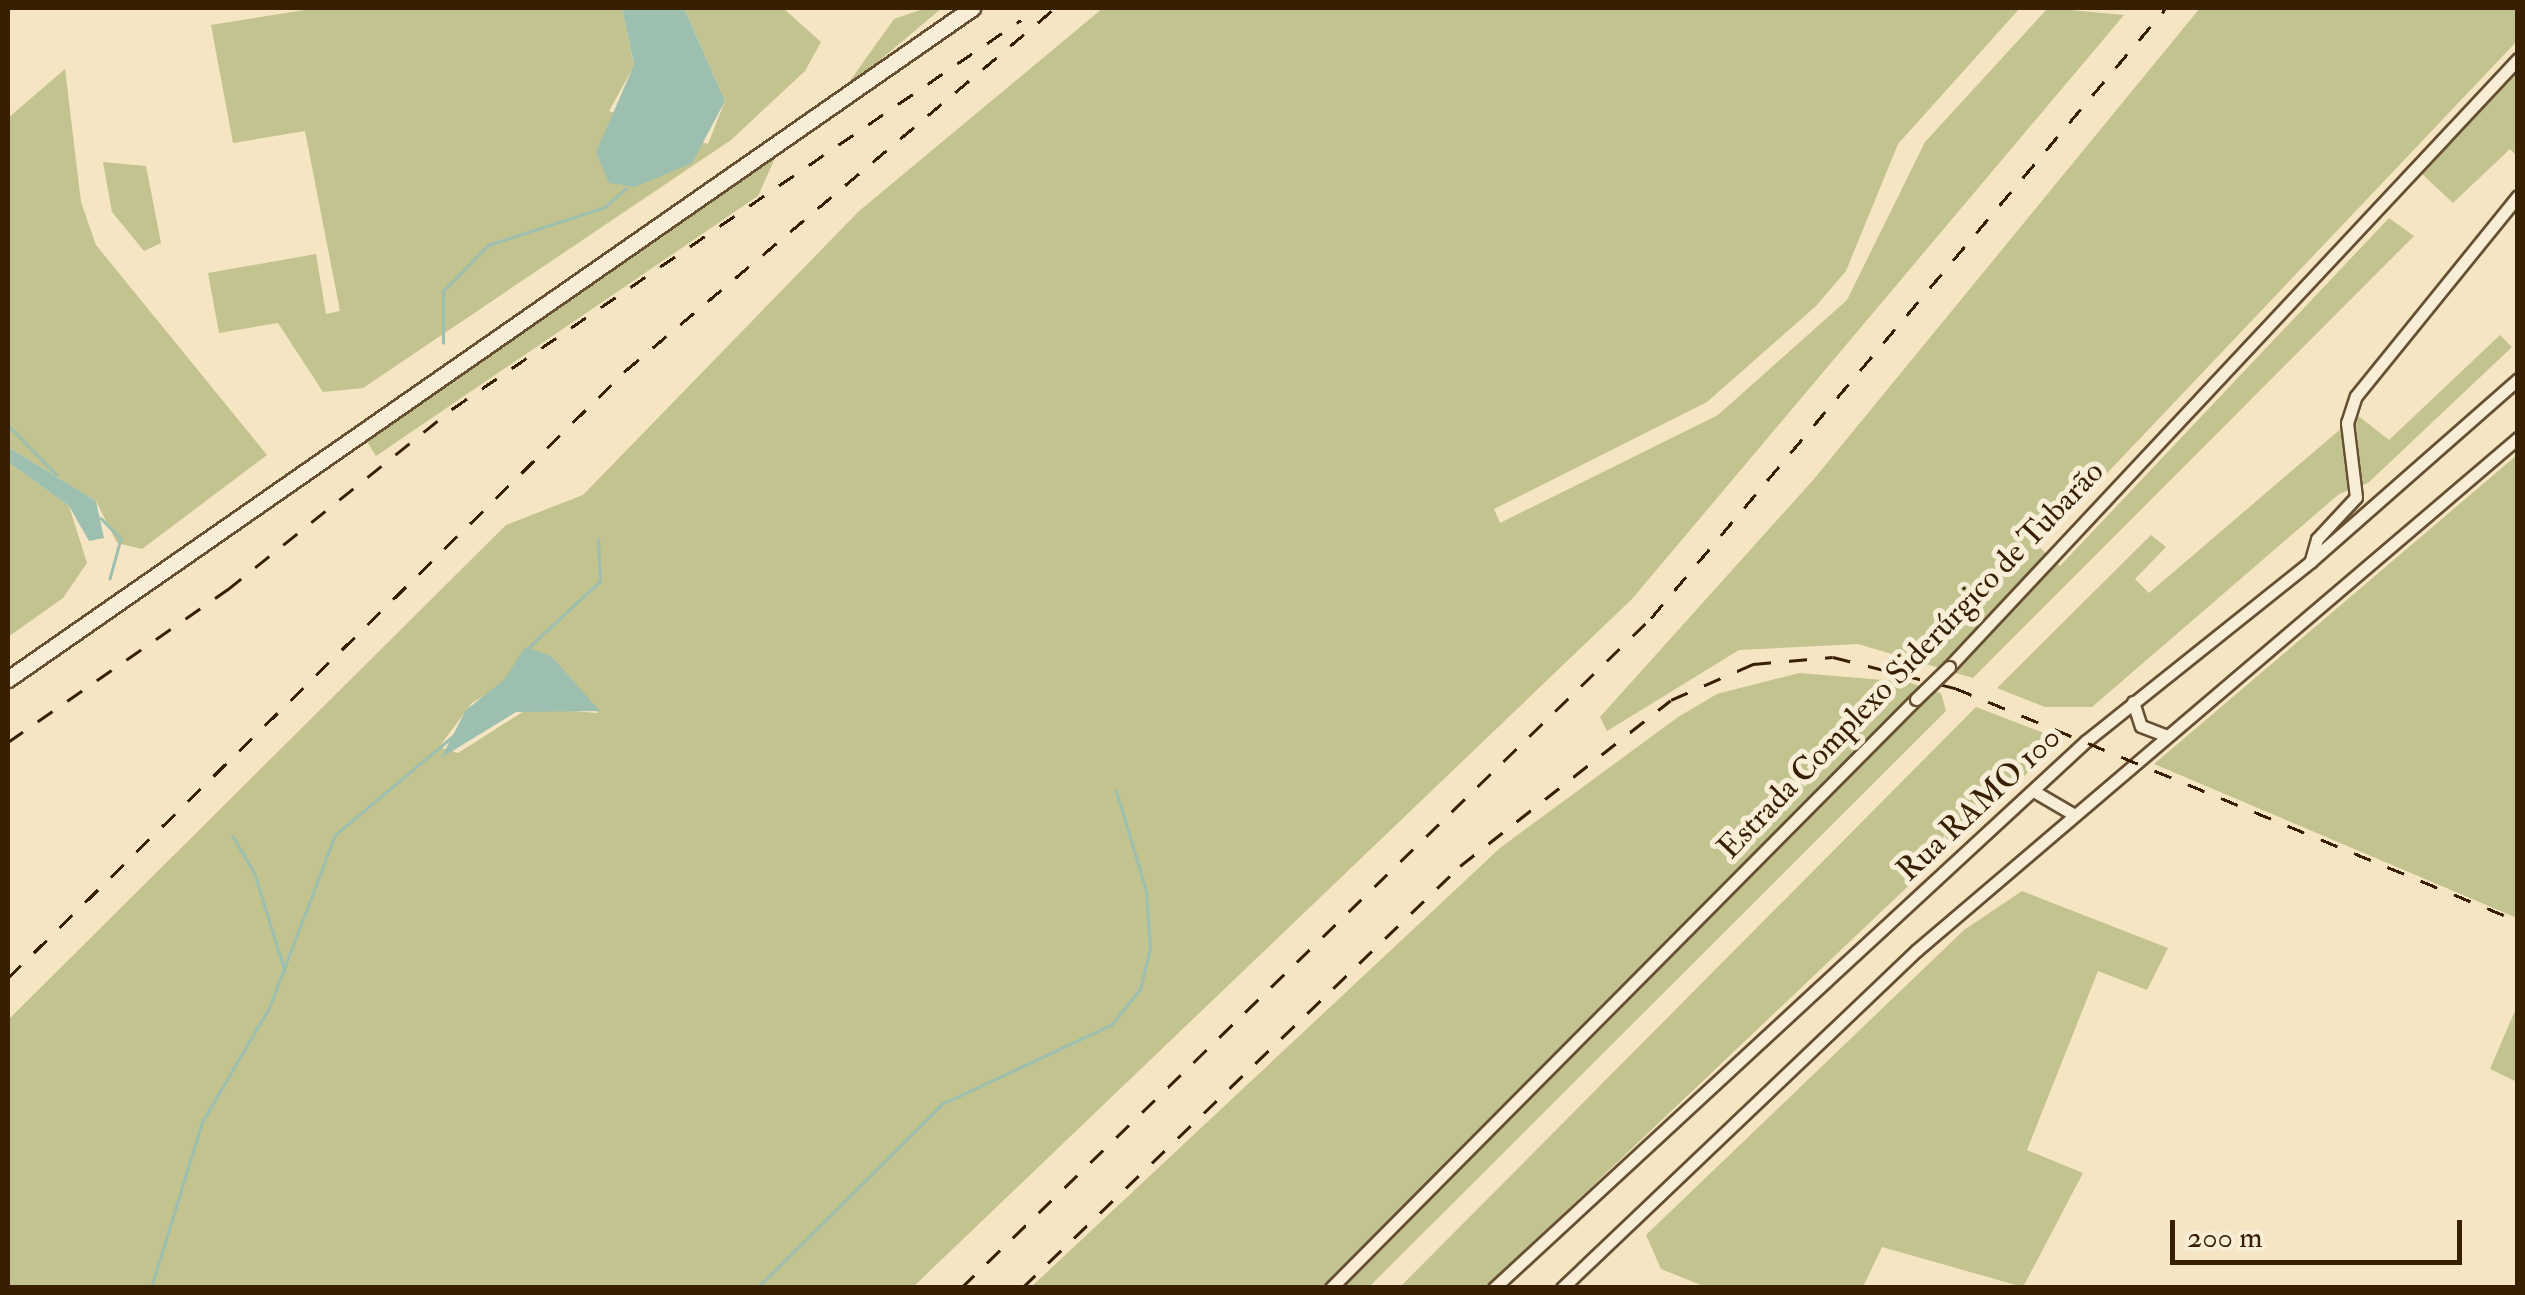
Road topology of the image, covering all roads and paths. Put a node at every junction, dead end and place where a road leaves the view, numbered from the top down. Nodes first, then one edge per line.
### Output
1 (972, 8) edge
2 (2518, 59) edge
3 (2518, 196) edge
4 (2518, 379) edge
5 (2518, 438) edge
6 (2310, 562) junction
7 (8, 679) edge
8 (2133, 702) junction
9 (2164, 735) junction
10 (2037, 793) junction
11 (2073, 814) junction
12 (1332, 1288) edge
13 (1494, 1288) edge
14 (1562, 1288) edge

1 - 7 street
2 - 12 street, Estrada Complexo Siderúrgico de Tubarão, bridge
3 - 6 street
4 - 6 street, Rua RAMO 100
5 - 9 street, Rua RAMO 100
6 - 8 street, Rua RAMO 100
8 - 9 street
8 - 10 street, Rua RAMO 100
9 - 11 street, Rua RAMO 100
10 - 11 street
10 - 13 street, Rua RAMO 100
11 - 14 street, Rua RAMO 100

